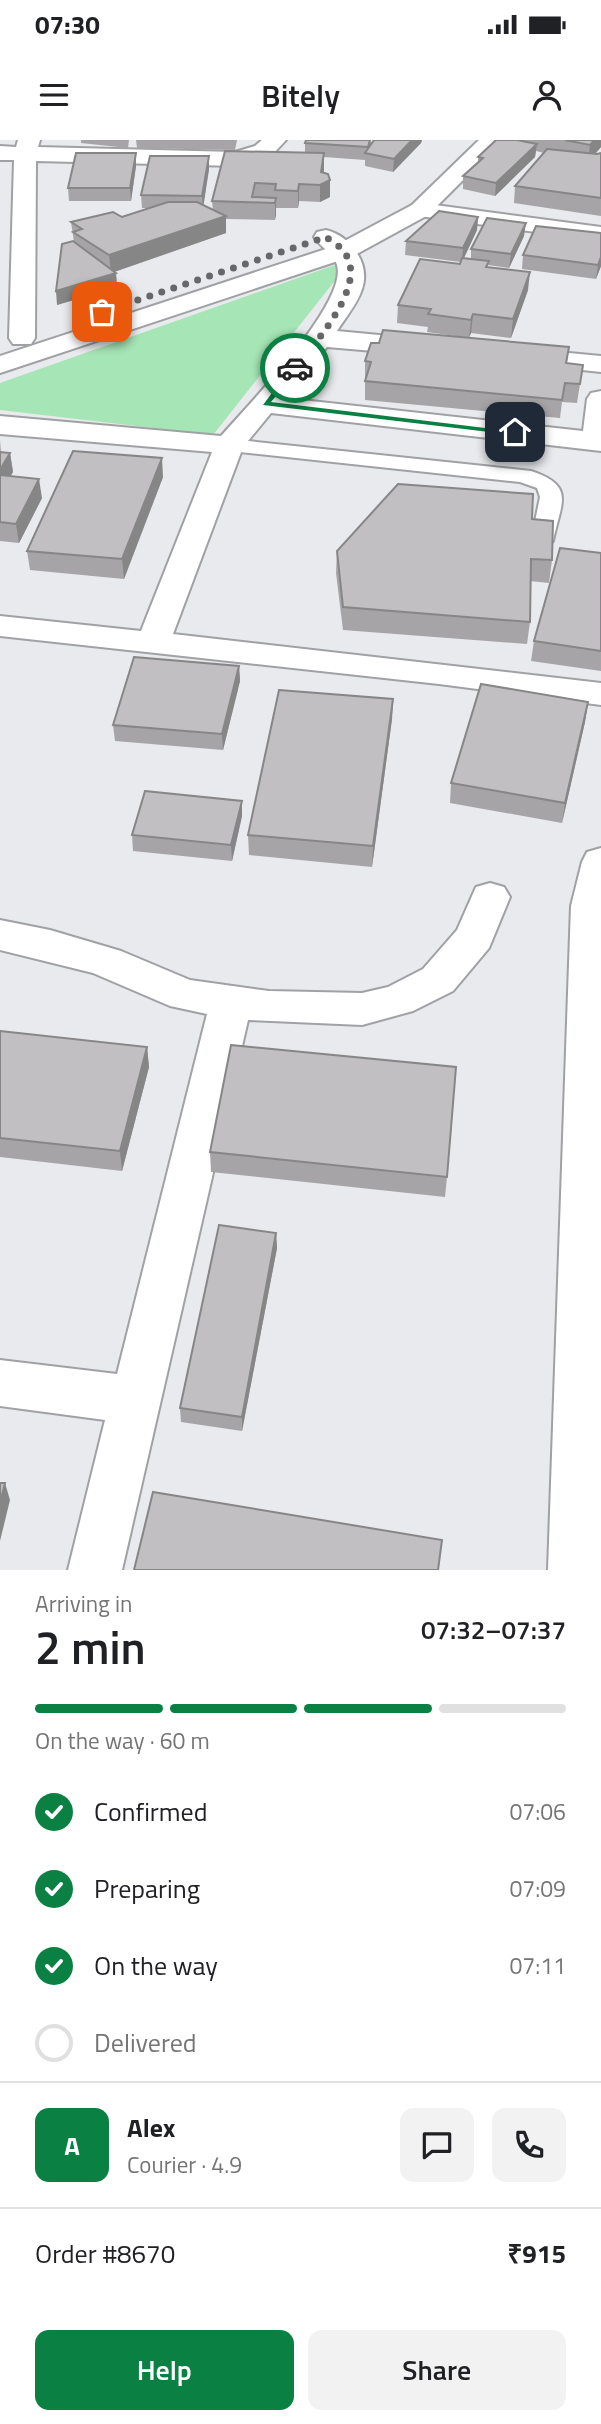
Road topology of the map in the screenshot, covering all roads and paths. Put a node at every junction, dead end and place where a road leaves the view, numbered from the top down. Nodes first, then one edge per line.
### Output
1 (275, 140) edge
2 (492, 140) edge
3 (18, 149) edge
4 (396, 197) dead end
5 (420, 210) junction
6 (601, 234) edge
7 (335, 244) junction
8 (320, 338) junction
9 (11, 341) edge
10 (452, 350) edge
11 (492, 354) edge
12 (601, 364) edge
13 (0, 365) edge
14 (601, 400) edge
15 (265, 404) junction
16 (0, 425) edge
17 (598, 441) edge
18 (229, 445) junction
19 (542, 541) edge
20 (0, 626) edge
21 (153, 642) junction
22 (601, 694) edge
23 (601, 862) edge
24 (490, 897) dead end
25 (0, 934) edge
26 (231, 1002) junction
27 (0, 1383) edge
28 (136, 1400) junction
29 (584, 1548) edge
30 (94, 1570) edge

1 - 3 street
2 - 5 street
3 - 9 street
4 - 7 street
5 - 6 street
5 - 7 street
7 - 8 street
7 - 9 street
7 - 13 street
8 - 10 street
8 - 15 street
11 - 12 street
14 - 17 street
15 - 17 street
15 - 18 street
16 - 18 street
18 - 19 lane
18 - 21 street
20 - 21 street
21 - 22 street
23 - 29 street
24 - 26 street
25 - 26 street
26 - 28 street
27 - 28 street
28 - 30 street

